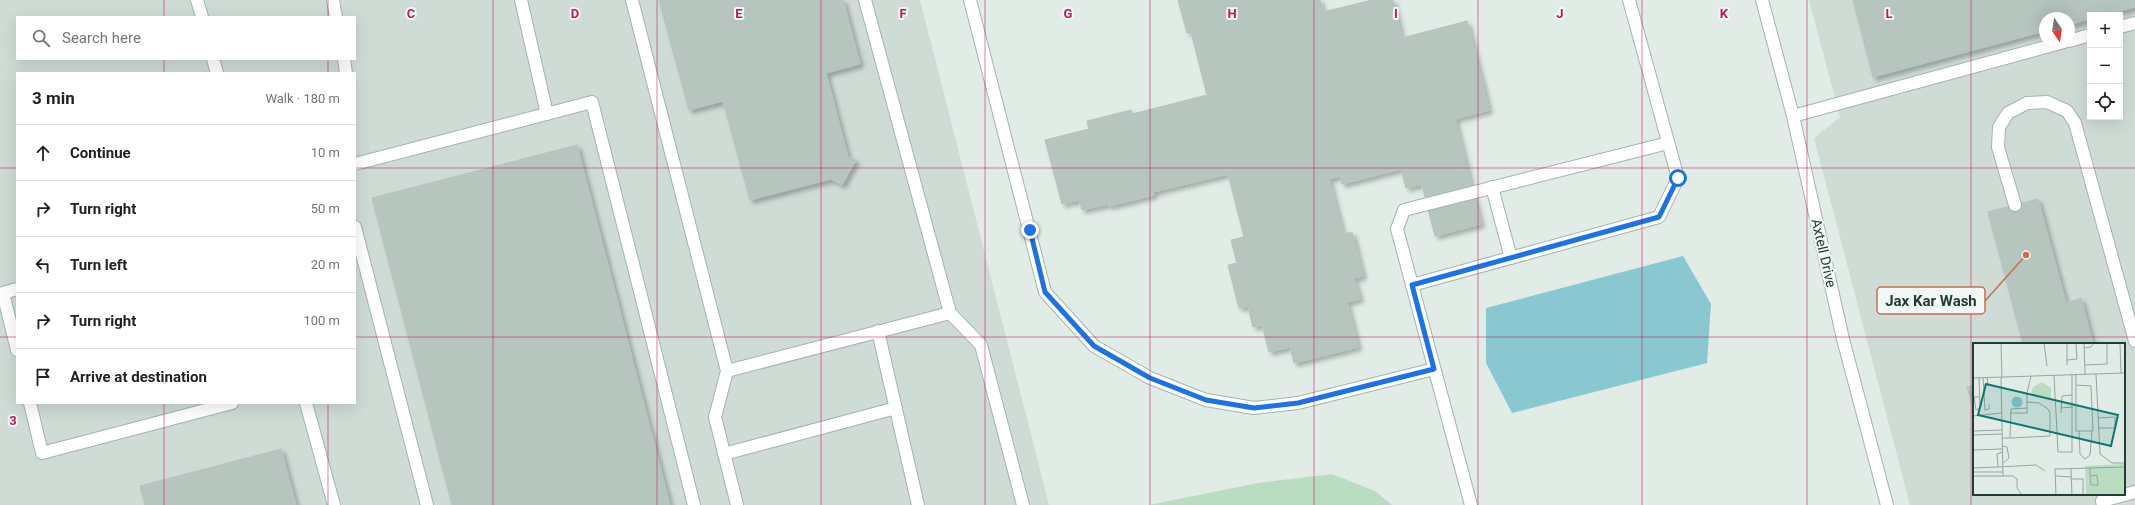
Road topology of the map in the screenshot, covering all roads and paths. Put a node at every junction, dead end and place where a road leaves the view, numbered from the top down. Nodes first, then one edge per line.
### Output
1 (197, 0) edge
2 (333, 0) edge
3 (521, 0) edge
4 (632, 0) edge
5 (865, 0) edge
6 (970, 0) edge
7 (1629, 0) edge
8 (1762, 0) edge
9 (202, 16) edge
10 (336, 16) edge
11 (2135, 23) edge
12 (2123, 26) edge
13 (2087, 36) edge
14 (2075, 39) edge
15 (2042, 48) edge
16 (213, 60) edge
17 (344, 60) edge
18 (217, 72) edge
19 (346, 72) edge
20 (548, 114) junction
21 (1793, 116) junction
22 (1668, 143) junction
23 (356, 164) edge
24 (1492, 187) junction
25 (2015, 205) dead end
26 (356, 231) edge
27 (1511, 258) junction
28 (1412, 285) junction
29 (16, 289) edge
30 (950, 313) junction
31 (878, 331) junction
32 (2135, 341) edge
33 (16, 346) edge
34 (1434, 369) junction
35 (727, 371) junction
36 (30, 404) edge
37 (228, 404) edge
38 (306, 404) edge
39 (896, 408) junction
40 (724, 454) junction
41 (2135, 492) edge
42 (2125, 494) edge
43 (2122, 495) edge
44 (2101, 500) edge
45 (334, 505) edge
46 (427, 505) edge
47 (694, 505) edge
48 (738, 505) edge
49 (918, 505) edge
50 (1023, 505) edge
51 (1471, 505) edge
52 (1887, 505) edge

1 - 9 street
2 - 10 street
3 - 20 street
4 - 35 street
5 - 30 street
6 - 34 street
7 - 22 street
8 - 21 street, Axtell Drive
11 - 12 street
13 - 14 street
15 - 21 street
16 - 18 street
17 - 19 street
20 - 23 street
20 - 47 street
21 - 52 street, Axtell Drive
22 - 24 street
22 - 27 street
24 - 27 street
24 - 28 street
25 - 32 street
26 - 46 street
27 - 28 street
28 - 34 street
29 - 33 street
30 - 31 street
30 - 50 street
31 - 35 street
31 - 39 street
34 - 51 street
35 - 40 street
36 - 37 street
38 - 45 street
39 - 40 street
39 - 49 street
40 - 48 street
41 - 42 street
43 - 44 street

